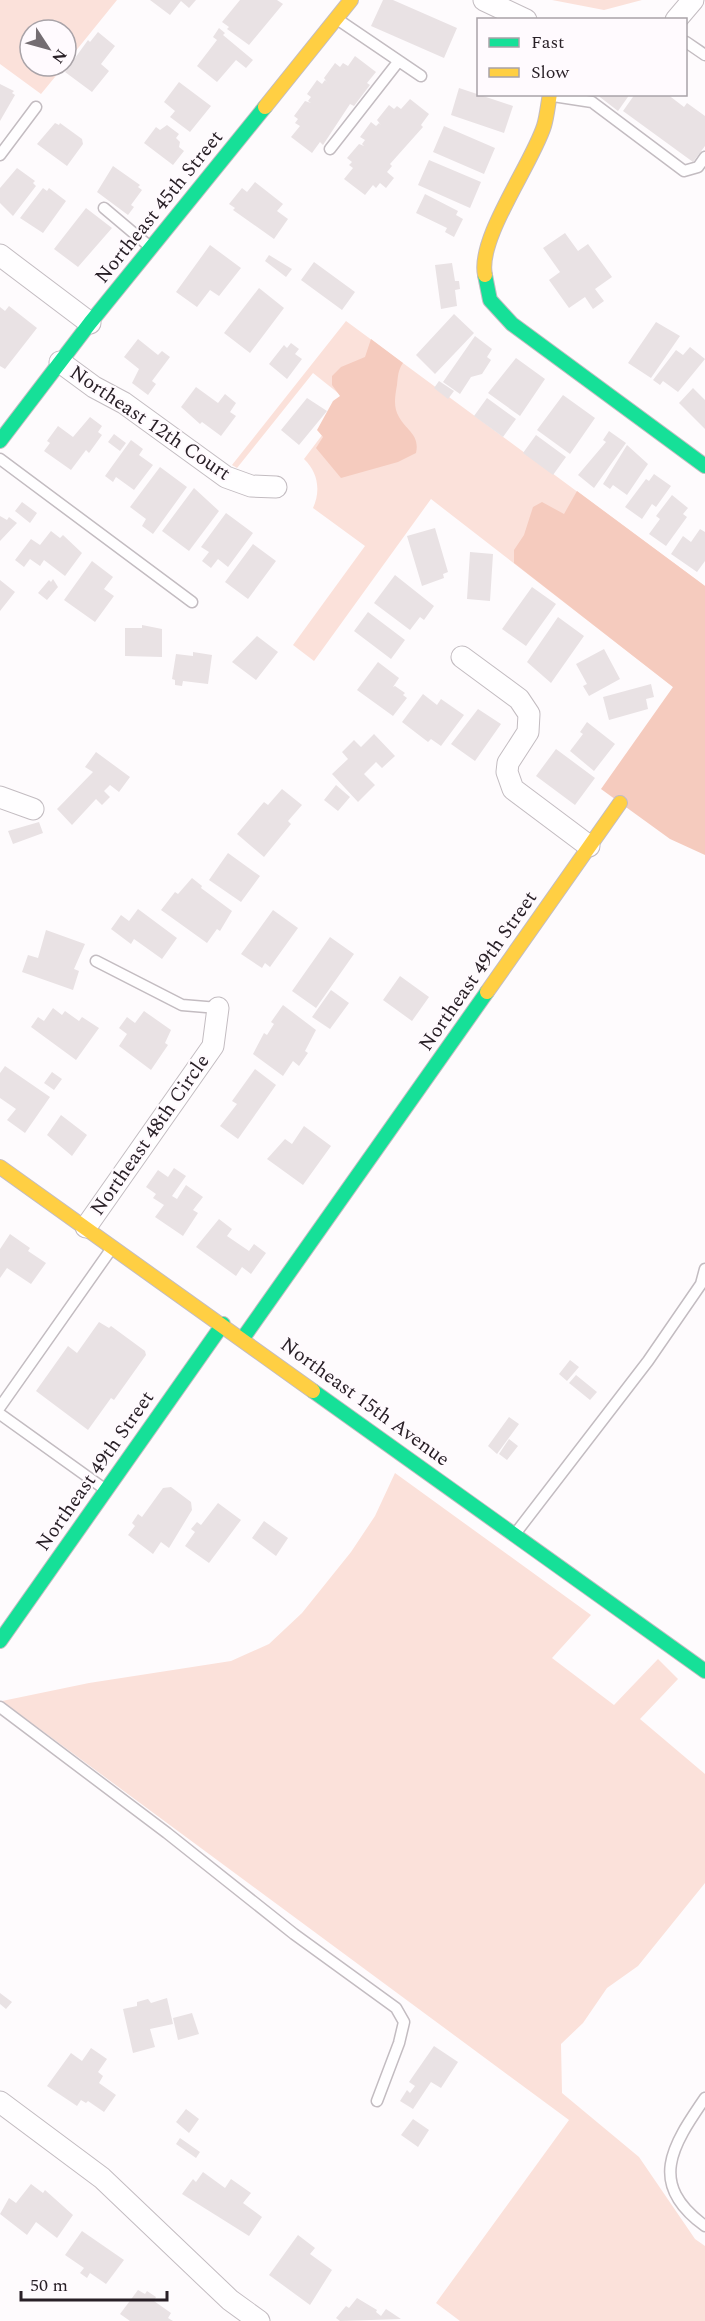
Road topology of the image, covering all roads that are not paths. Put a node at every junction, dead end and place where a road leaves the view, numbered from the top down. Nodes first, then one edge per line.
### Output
1 (351, 0) edge
2 (484, 0) edge
3 (693, 0) edge
4 (522, 18) edge
5 (677, 18) edge
6 (336, 19) junction
7 (687, 43) edge
8 (705, 55) edge
9 (398, 62) junction
10 (421, 76) dead end
11 (549, 96) edge
12 (555, 96) edge
13 (36, 107) dead end
14 (330, 149) dead end
15 (0, 154) edge
16 (705, 157) edge
17 (104, 208) dead end
18 (151, 248) junction
19 (0, 255) edge
20 (90, 323) junction
21 (60, 362) junction
22 (0, 441) edge
23 (0, 459) edge
24 (705, 466) edge
25 (276, 488) dead end
26 (192, 602) dead end
27 (462, 657) dead end
28 (0, 797) edge
29 (620, 803) dead end
30 (33, 809) dead end
31 (590, 846) junction
32 (96, 961) dead end
33 (218, 1008) joint
34 (0, 1167) edge
35 (86, 1227) junction
36 (113, 1246) junction
37 (705, 1269) edge
38 (223, 1324) junction
39 (243, 1338) junction
40 (0, 1407) edge
41 (0, 1414) edge
42 (106, 1490) junction
43 (515, 1534) junction
44 (0, 1641) edge
45 (705, 1671) edge
46 (0, 1707) edge
47 (705, 2098) edge
48 (376, 2101) dead end
49 (0, 2102) edge
50 (705, 2226) edge
51 (259, 2321) edge

1 - 6 street, Northeast 45th Street
2 - 4 street
3 - 5 street
6 - 9 lane
6 - 18 street, Northeast 45th Street
7 - 8 lane
9 - 10 lane
9 - 14 lane
11 - 24 street
12 - 16 lane
13 - 15 lane
17 - 18 lane
18 - 20 street, Northeast 45th Street
19 - 20 street
20 - 21 street, Northeast 45th Street
21 - 22 street, Northeast 45th Street
21 - 25 street, Northeast 12th Court
23 - 26 lane
27 - 31 street
28 - 30 street
29 - 31 street, Northeast 49th Street
31 - 39 street, Northeast 49th Street
32 - 33 lane
33 - 35 street, Northeast 48th Circle
34 - 35 street, Northeast 15th Avenue
35 - 36 street, Northeast 15th Avenue
36 - 38 street, Northeast 15th Avenue
36 - 40 lane
37 - 43 lane
38 - 39 street, Northeast 15th Avenue
38 - 42 street, Northeast 49th Street
39 - 43 street, Northeast 15th Avenue
41 - 42 lane
42 - 44 street, Northeast 49th Street
43 - 45 street, Northeast 15th Avenue
46 - 48 lane
47 - 50 lane
49 - 51 street

